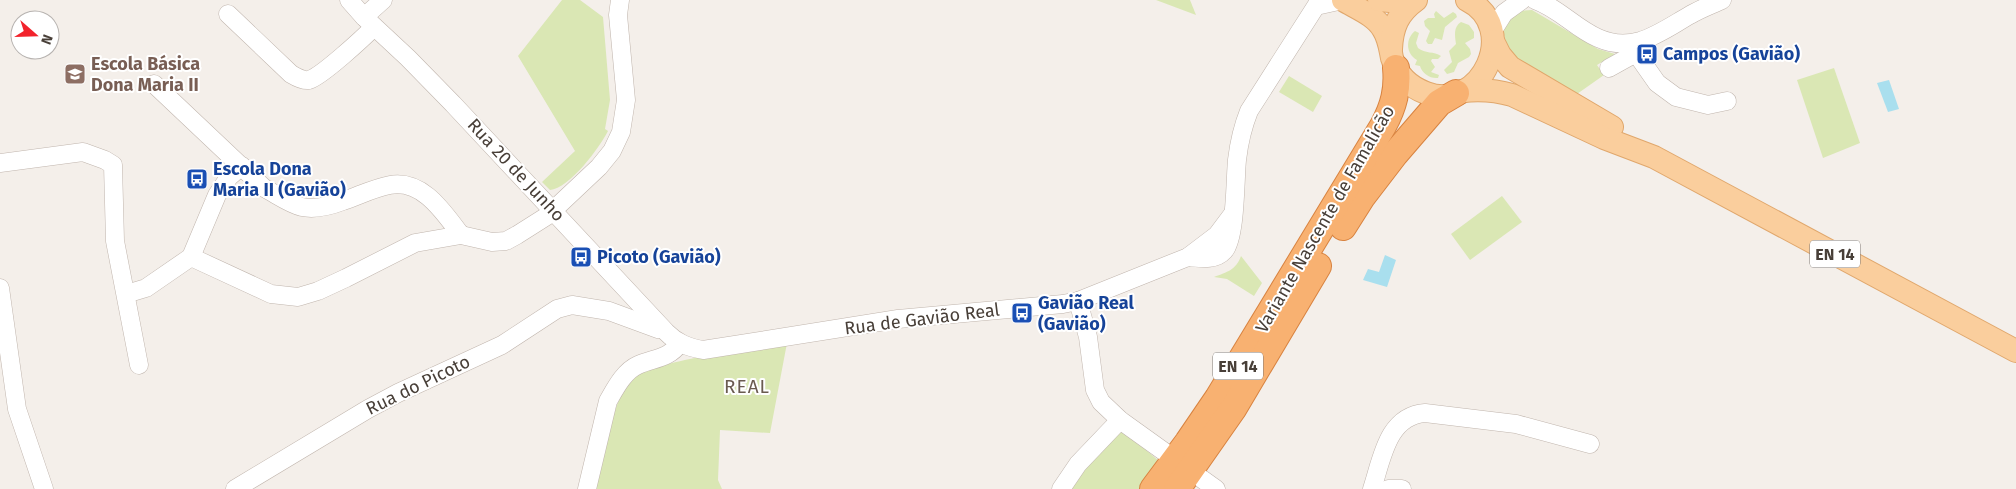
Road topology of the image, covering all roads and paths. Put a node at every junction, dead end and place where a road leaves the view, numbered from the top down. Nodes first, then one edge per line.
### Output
1 (349, 0) edge
2 (383, 0) edge
3 (620, 0) edge
4 (1343, 0) edge
5 (1379, 0) edge
6 (1411, 0) edge
7 (1416, 0) edge
8 (1522, 0) edge
9 (1536, 0) edge
10 (1722, 0) edge
11 (1473, 1) edge
12 (1315, 3) edge
13 (228, 14) dead end
14 (369, 22) junction
15 (1492, 37) junction
16 (1638, 45) junction
17 (1393, 58) junction
18 (1609, 68) dead end
19 (154, 84) dead end
20 (1460, 92) junction
21 (1727, 101) dead end
22 (1654, 157) junction
23 (0, 163) edge
24 (242, 166) junction
25 (554, 210) junction
26 (461, 235) junction
27 (191, 257) junction
28 (0, 288) edge
29 (126, 294) junction
30 (1078, 301) junction
31 (637, 302) junction
32 (609, 311) junction
33 (666, 332) junction
34 (680, 344) junction
35 (2016, 352) edge
36 (139, 365) dead end
37 (6, 377) edge
38 (1120, 420) junction
39 (1590, 444) dead end
40 (1166, 453) dead end
41 (44, 489) edge
42 (235, 489) edge
43 (587, 489) edge
44 (1061, 489) edge
45 (1153, 489) edge
46 (1177, 489) edge
47 (1372, 489) edge
48 (1388, 489) edge
49 (1402, 489) edge

1 - 14 street, Rua 20 de Junho
2 - 14 street
3 - 25 street
4 - 12 street, Rua de Gavião Real
4 - 17 main road
5 - 6 main road
7 - 17 main road, EN 14
8 - 15 street
9 - 16 street
10 - 16 street
11 - 15 main road, EN 14
12 - 30 street, Rua de Gavião Real
13 - 14 street
14 - 25 street, Rua 20 de Junho
15 - 20 main road, EN 14
15 - 22 main road, EN 14
16 - 18 street
16 - 21 street
17 - 20 main road, EN 14
17 - 45 highway, Variante Nascente de Famalicão / EN 14
19 - 24 street
20 - 22 main road, EN 14
20 - 46 highway, Variante Nascente de Famalicão / EN 14
22 - 35 main road, EN 14
23 - 29 street
24 - 26 street
24 - 27 street
25 - 26 street
25 - 31 street, Rua 20 de Junho
26 - 27 street
27 - 29 street
28 - 37 street
29 - 36 street
30 - 34 street, Rua de Gavião Real
30 - 38 street
31 - 32 street, Rua do Picoto
31 - 33 street, Rua 20 de Junho
32 - 33 street, Rua do Picoto
32 - 42 street, Rua do Picoto
33 - 34 street, Rua 20 de Junho
34 - 43 street
37 - 41 street
38 - 40 street
38 - 44 street
39 - 47 street
48 - 49 street

